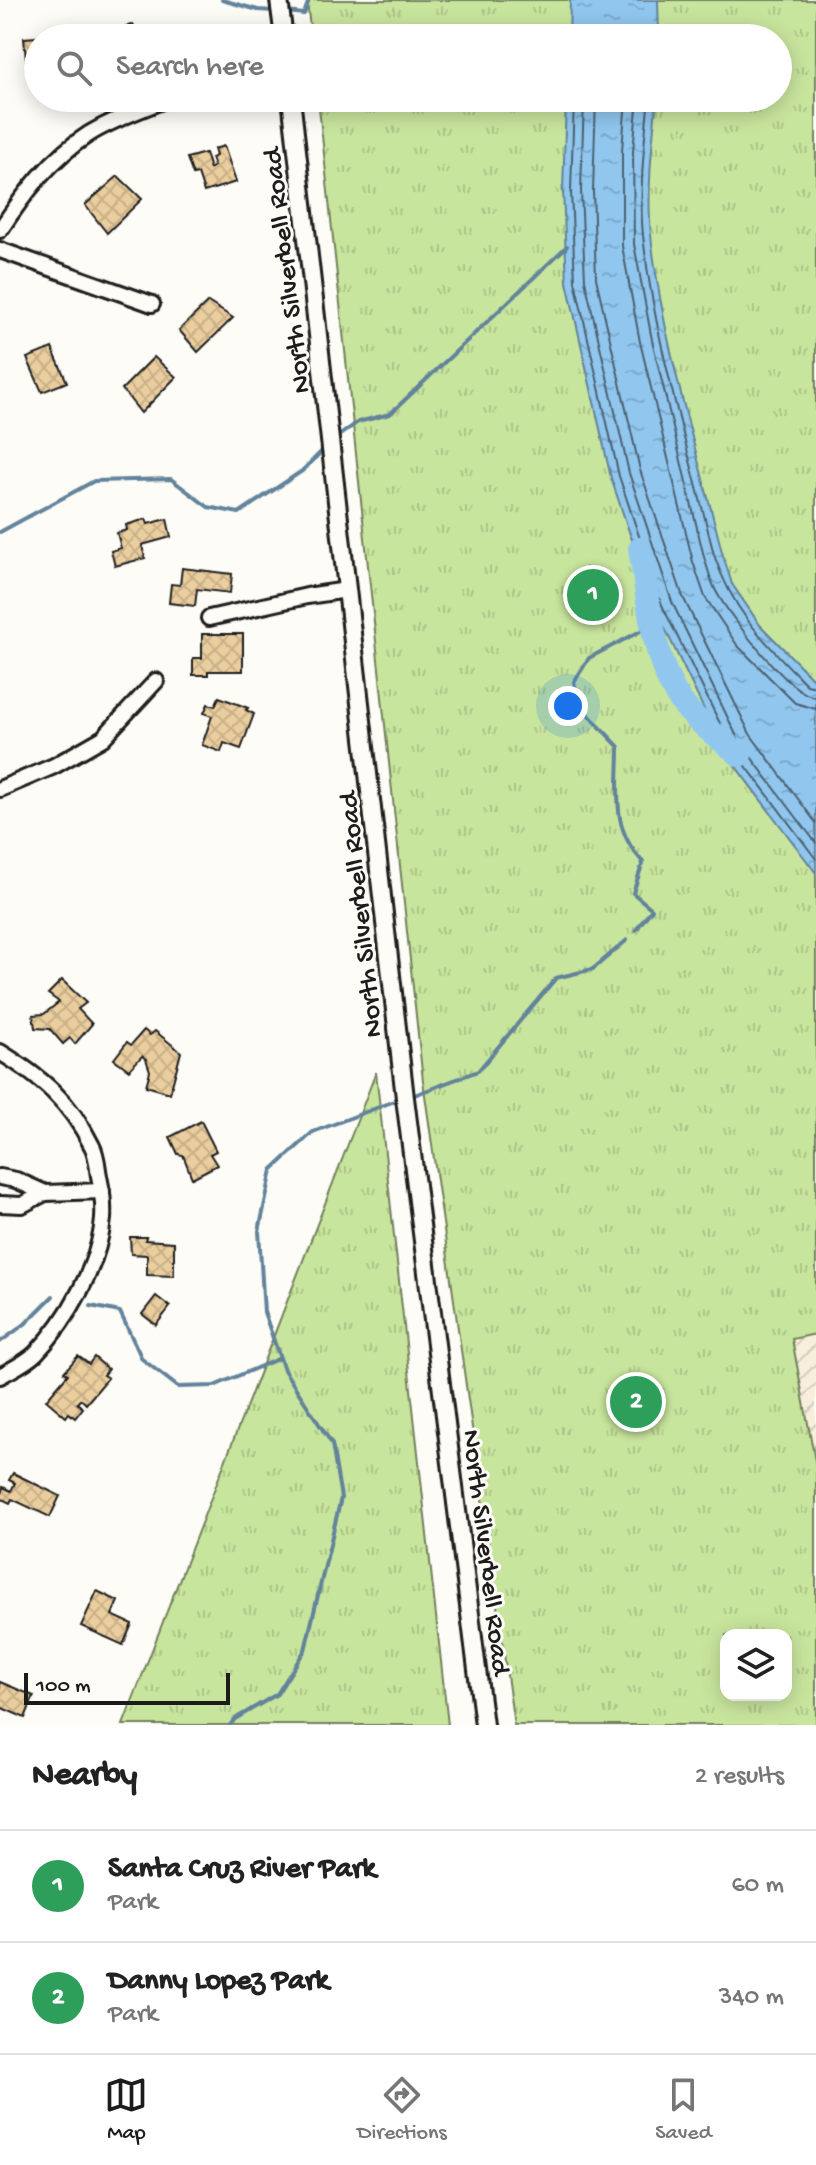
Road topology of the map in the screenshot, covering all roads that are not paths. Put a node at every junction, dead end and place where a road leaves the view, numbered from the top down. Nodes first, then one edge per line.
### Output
1 (279, 0) edge
2 (282, 24) edge
3 (137, 112) edge
4 (293, 112) edge
5 (0, 230) edge
6 (0, 250) edge
7 (152, 304) dead end
8 (347, 590) junction
9 (209, 618) dead end
10 (156, 681) dead end
11 (0, 789) edge
12 (0, 1052) edge
13 (0, 1177) edge
14 (102, 1191) junction
15 (45, 1193) junction
16 (0, 1204) edge
17 (0, 1376) edge
18 (484, 1725) edge

1 - 2 main road
3 - 5 street
4 - 8 main road, North Silverbell Road
6 - 7 street
8 - 9 street
8 - 18 main road, North Silverbell Road
10 - 11 street
12 - 14 street
13 - 15 street
14 - 15 street
14 - 17 street
15 - 16 street

